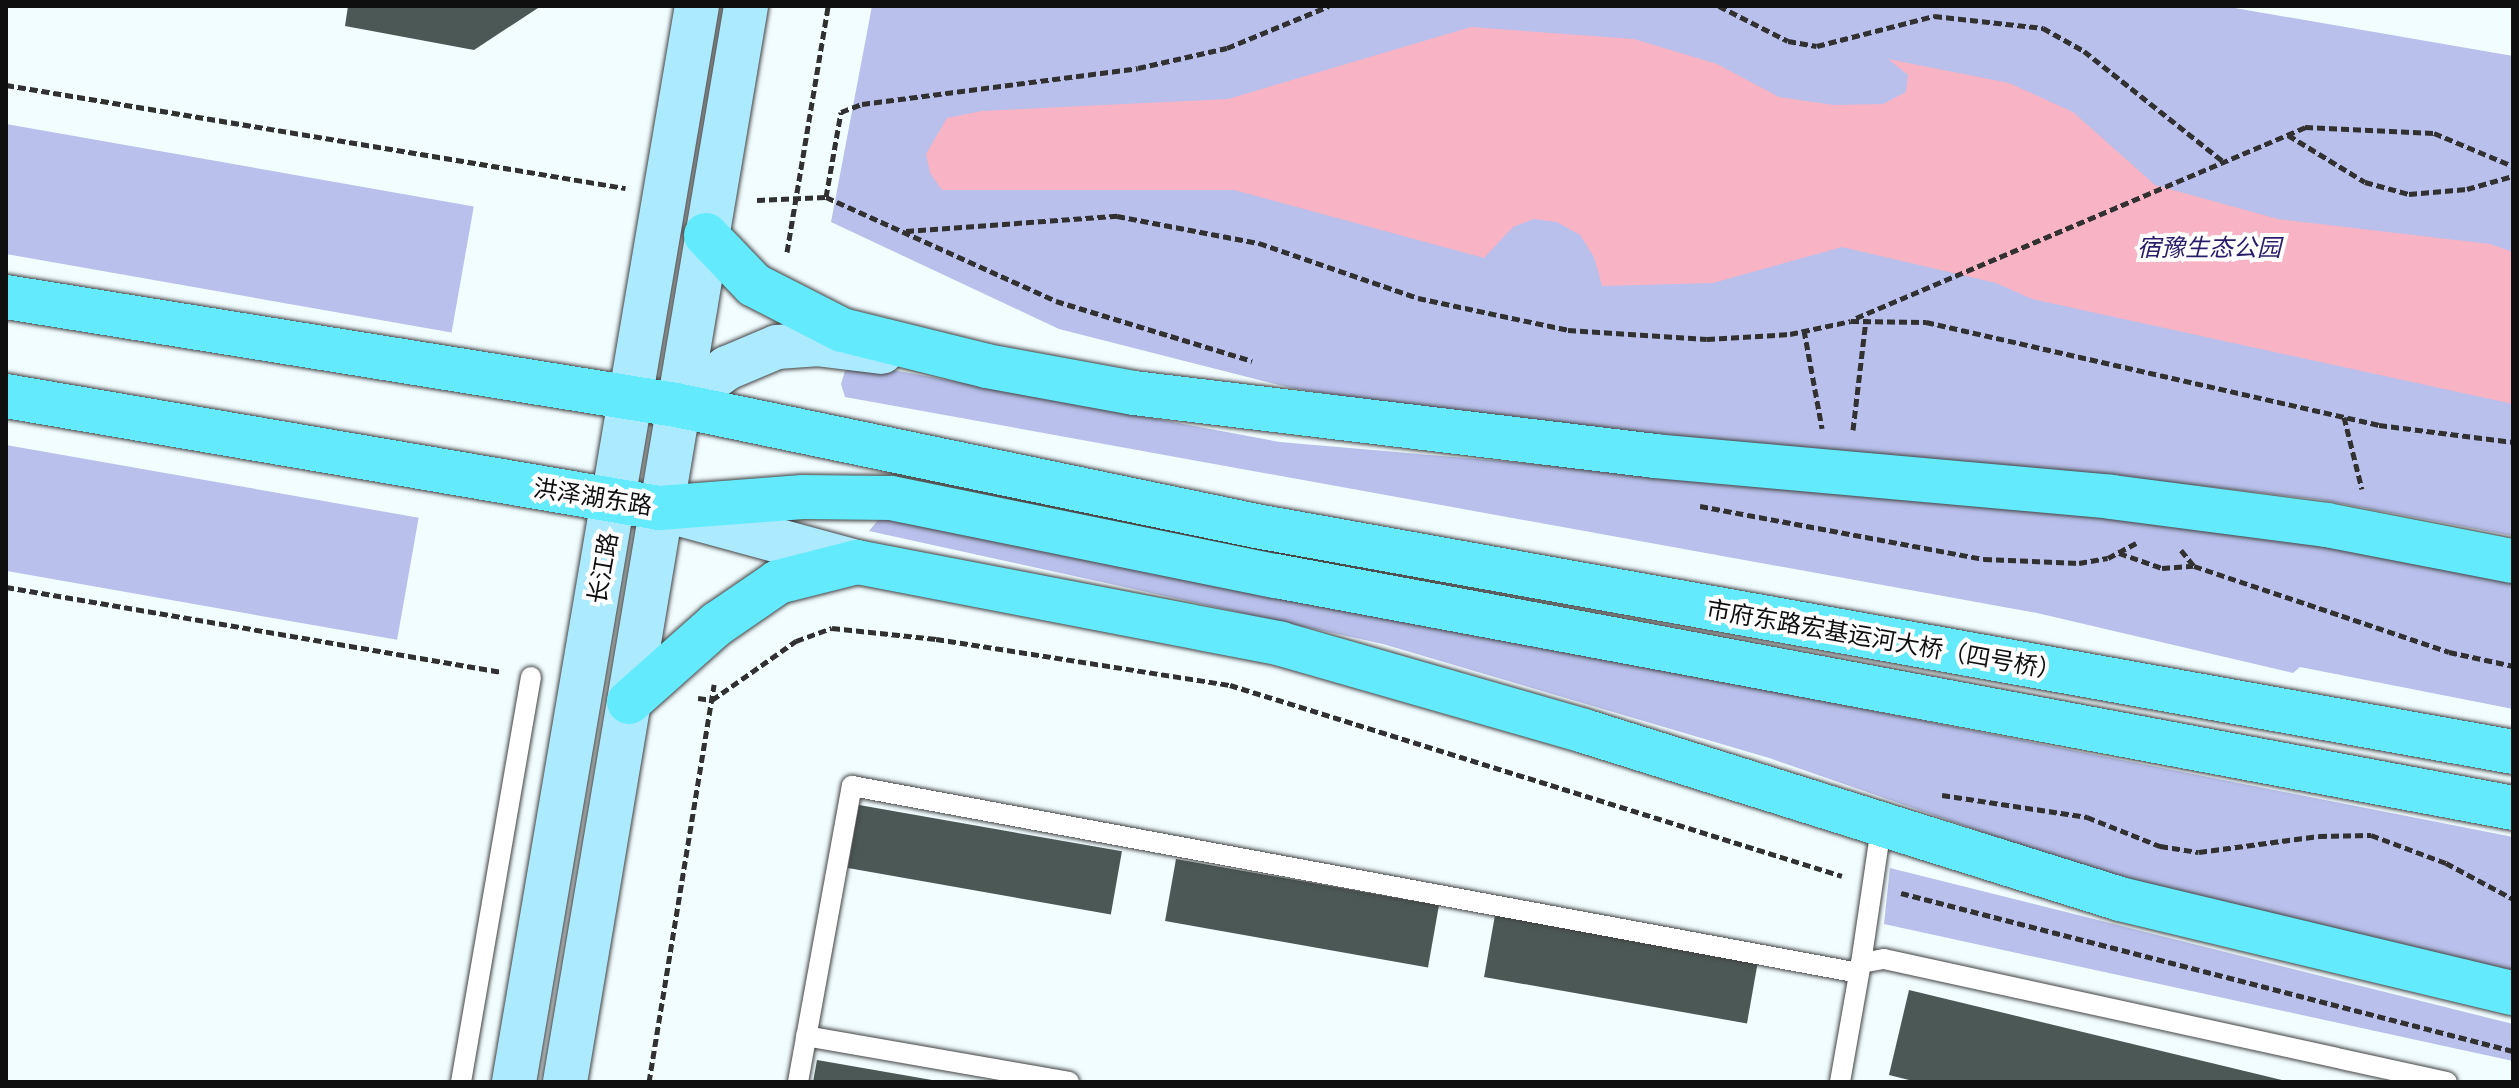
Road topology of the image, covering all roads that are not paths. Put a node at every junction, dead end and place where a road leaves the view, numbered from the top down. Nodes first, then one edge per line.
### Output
1 (697, 6) edge
2 (746, 6) edge
3 (709, 219) junction
4 (6, 297) edge
5 (987, 366) junction
6 (6, 396) edge
7 (633, 400) junction
8 (676, 405) junction
9 (614, 500) junction
10 (659, 508) junction
11 (2513, 561) edge
12 (857, 562) junction
13 (1276, 576) joint
14 (531, 677) road end
15 (635, 697) junction
16 (2513, 752) edge
17 (2513, 808) edge
18 (1881, 827) junction
19 (1860, 968) junction
20 (2513, 993) edge
21 (806, 1036) junction
22 (461, 1082) edge
23 (514, 1082) edge
24 (565, 1082) edge
25 (798, 1082) edge
26 (1069, 1082) edge
27 (1840, 1082) edge
28 (2447, 1082) edge

1 - 7 street, 长江路
2 - 3 street, 长江路
3 - 5 main road
3 - 8 street, 长江路
4 - 7 main road
5 - 8 street
5 - 11 main road
6 - 9 main road, 洪泽湖东路
7 - 8 main road
7 - 9 street, 长江路
8 - 10 street, 长江路
8 - 16 main road, 市府东路宏基运河大桥（四号桥）
9 - 10 main road, 洪泽湖东路
9 - 23 street, 长江路
10 - 12 street
10 - 13 main road, 洪泽湖东路
10 - 15 street, 长江路
12 - 15 main road
12 - 18 main road
13 - 17 main road, 市府东路宏基运河大桥（四号桥）
14 - 22 lane
15 - 24 street, 长江路
18 - 19 lane
18 - 20 main road
19 - 21 lane
19 - 27 lane
19 - 28 lane
21 - 25 lane
21 - 26 lane

